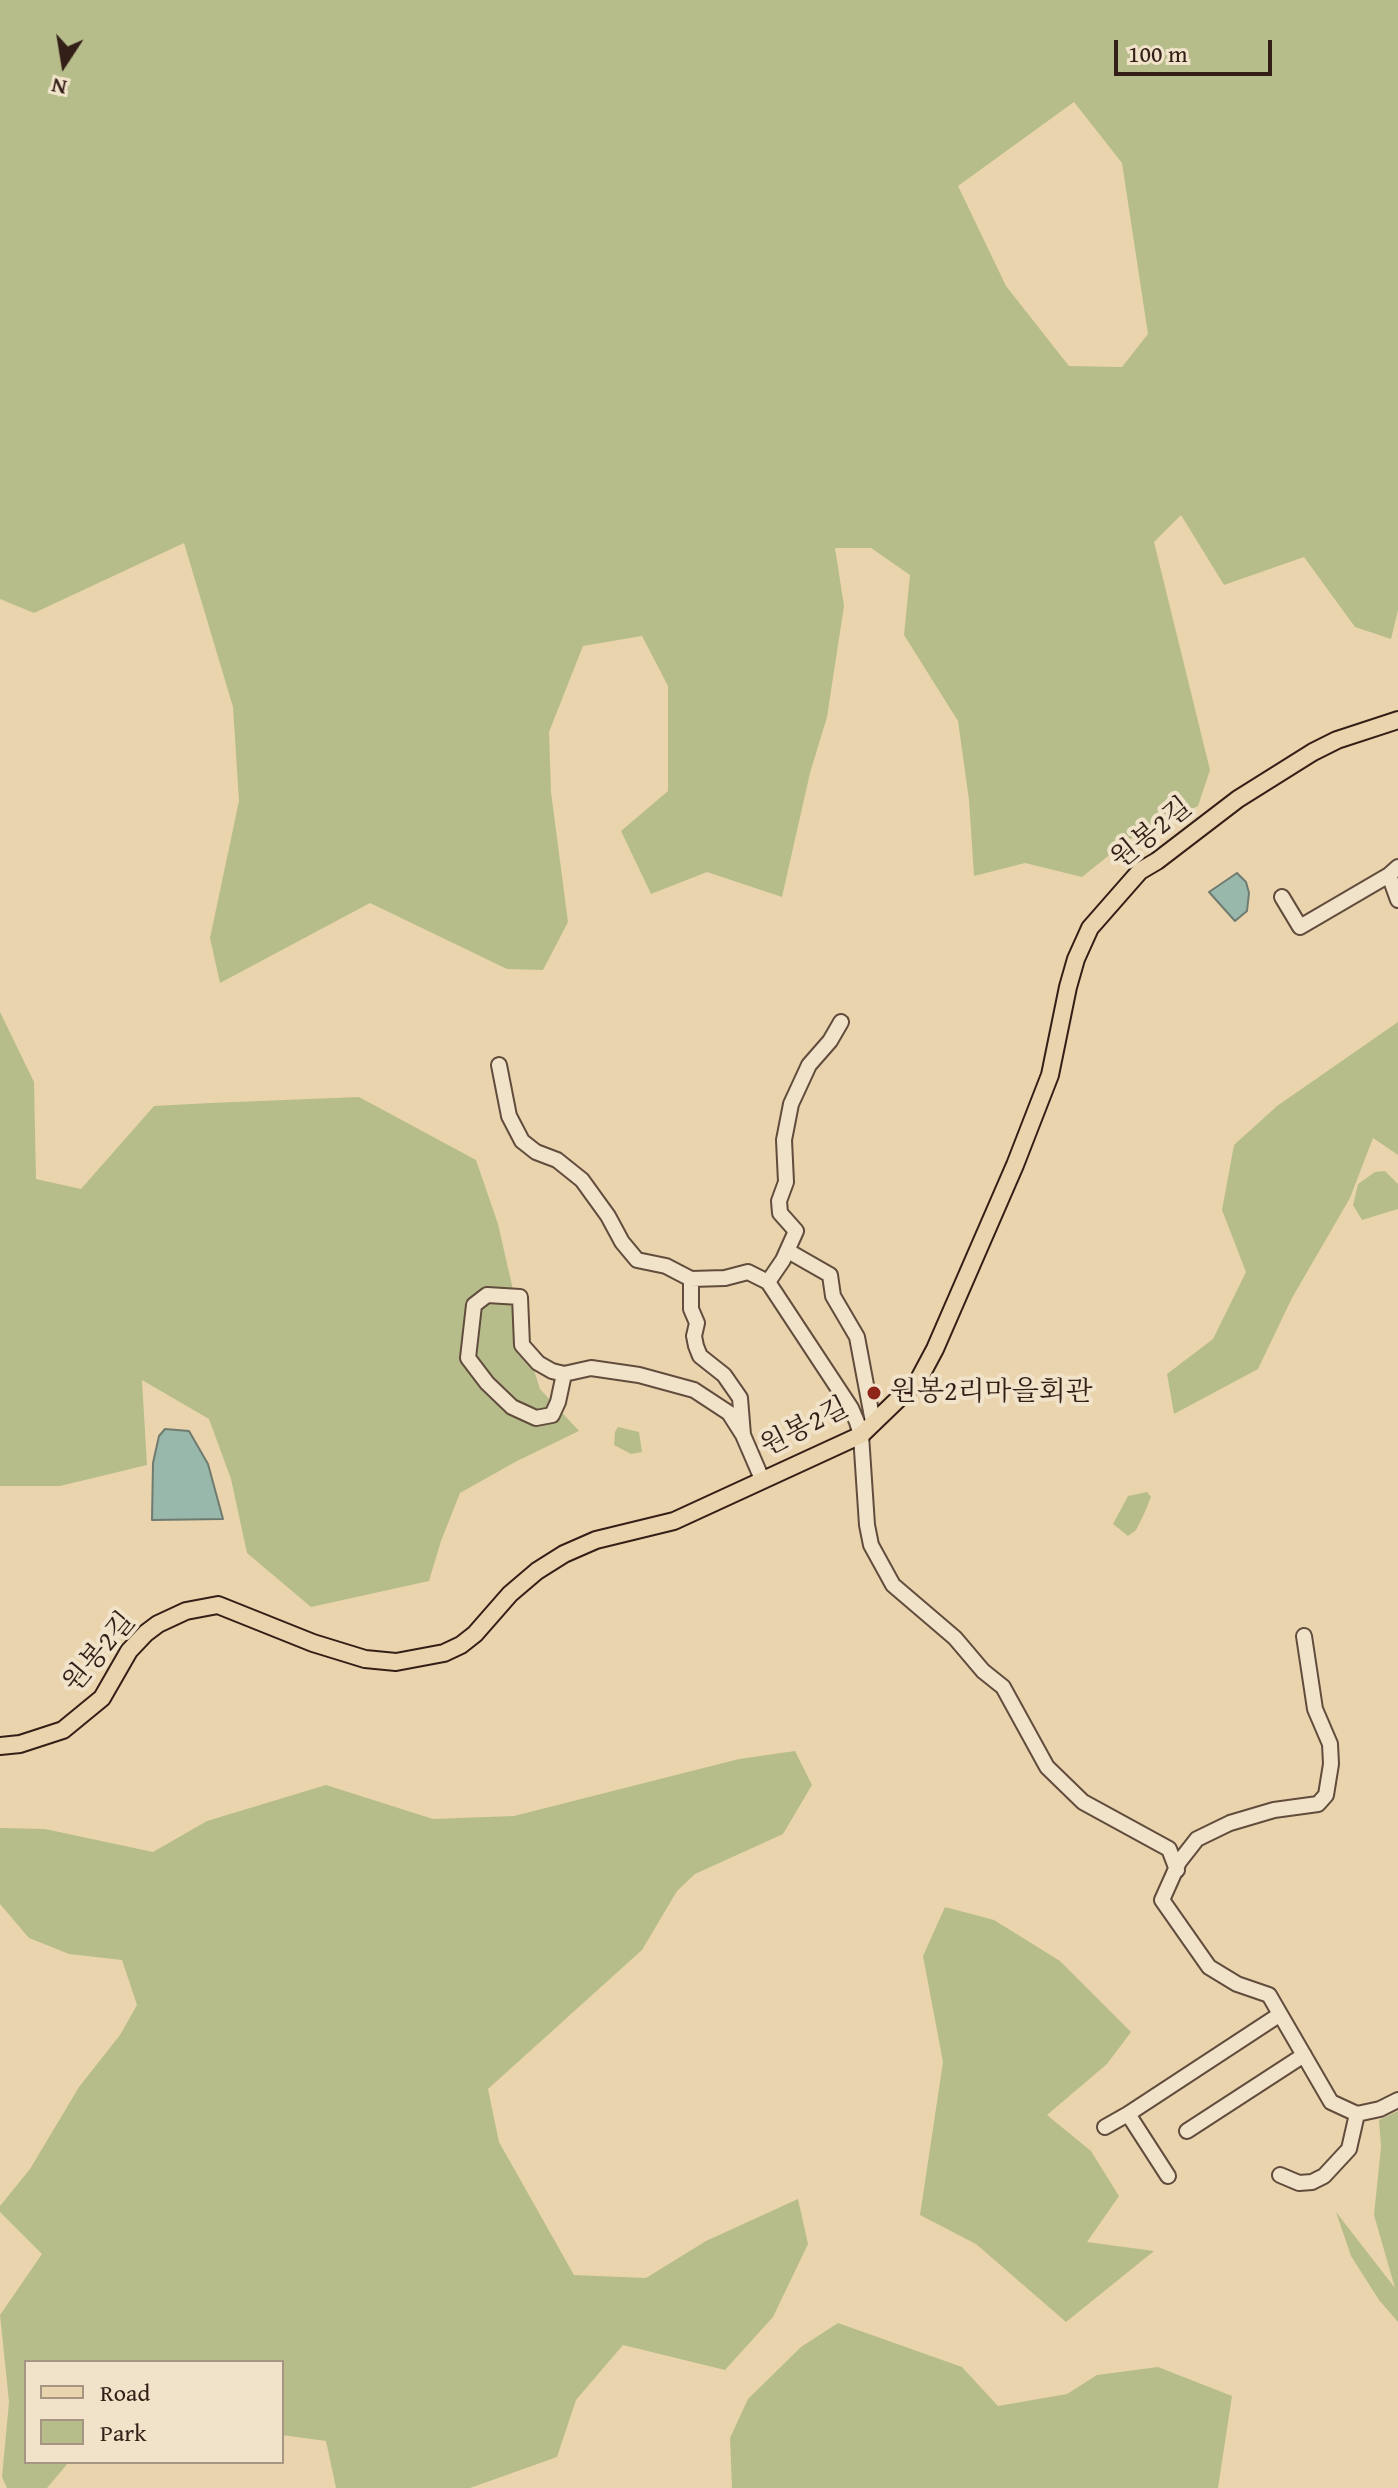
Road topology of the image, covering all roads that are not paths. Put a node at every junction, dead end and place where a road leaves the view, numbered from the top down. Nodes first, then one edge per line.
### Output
1 (1398, 720) edge
2 (1393, 871) edge
3 (1282, 897) dead end
4 (1398, 900) edge
5 (841, 1022) dead end
6 (499, 1065) dead end
7 (788, 1251) junction
8 (691, 1279) junction
9 (768, 1282) junction
10 (564, 1374) junction
11 (873, 1422) junction
12 (743, 1435) junction
13 (861, 1435) junction
14 (762, 1479) junction
15 (1304, 1636) dead end
16 (0, 1746) edge
17 (1177, 1870) junction
18 (1279, 2015) junction
19 (1304, 2055) junction
20 (1398, 2100) edge
21 (1128, 2114) junction
22 (1357, 2114) junction
23 (1105, 2127) dead end
24 (1187, 2131) dead end
25 (1280, 2175) dead end
26 (1168, 2176) dead end

1 - 11 main road, 원봉2길
2 - 3 street
2 - 4 street
5 - 7 street
6 - 8 street
7 - 9 street
7 - 11 street
8 - 9 street
8 - 12 street
9 - 13 street
10 - 10 street
10 - 12 street
11 - 13 main road, 원봉2길
12 - 14 street
13 - 14 main road, 원봉2길
13 - 17 street
14 - 16 main road, 원봉2길
15 - 17 street
17 - 18 street
18 - 19 street
18 - 21 street
19 - 22 street
19 - 24 street
20 - 22 street
21 - 23 street
21 - 26 street
22 - 25 street

